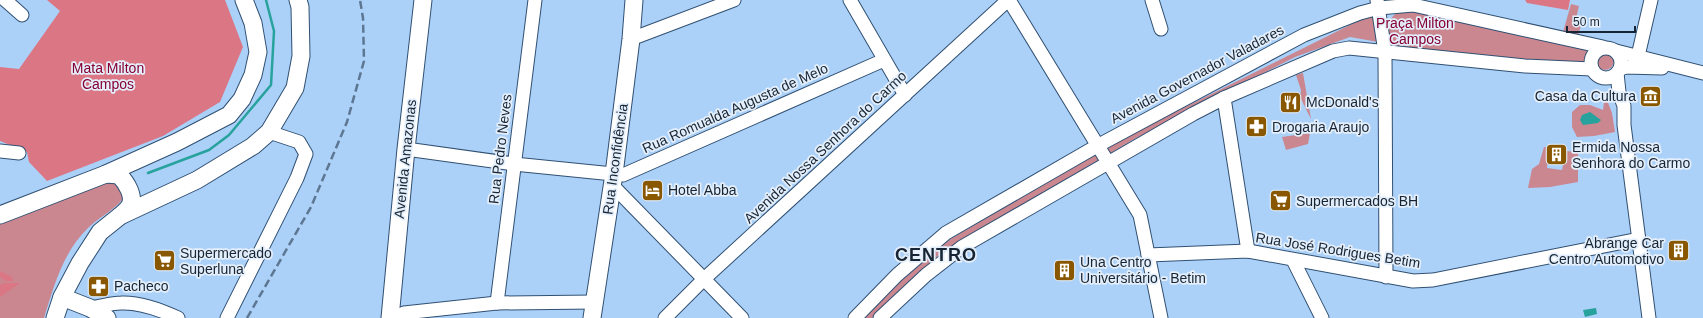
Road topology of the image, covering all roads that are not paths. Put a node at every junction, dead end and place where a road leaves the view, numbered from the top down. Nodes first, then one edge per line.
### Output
1 (5, 0) edge
2 (244, 0) edge
3 (298, 0) edge
4 (423, 0) edge
5 (535, 0) edge
6 (634, 0) edge
7 (734, 0) edge
8 (850, 0) edge
9 (1008, 0) edge
10 (1152, 0) edge
11 (1651, 0) edge
12 (1378, 4) edge
13 (1395, 6) junction
14 (22, 15) dead end
15 (1162, 29) dead end
16 (631, 39) junction
17 (1603, 47) junction
18 (1616, 51) junction
19 (1390, 52) junction
20 (1638, 56) junction
21 (884, 60) junction
22 (1684, 69) junction
23 (1619, 71) junction
24 (1596, 73) junction
25 (1703, 73) edge
26 (905, 95) junction
27 (1224, 98) junction
28 (1624, 125) junction
29 (269, 132) junction
30 (1097, 146) junction
31 (406, 149) junction
32 (0, 151) edge
33 (19, 153) dead end
34 (514, 164) junction
35 (1108, 164) junction
36 (106, 174) junction
37 (613, 180) junction
38 (0, 215) edge
39 (120, 216) junction
40 (1639, 239) junction
41 (1248, 251) junction
42 (1148, 255) junction
43 (1293, 260) junction
44 (1386, 277) junction
45 (704, 279) junction
46 (62, 297) junction
47 (497, 303) junction
48 (90, 308) junction
49 (593, 310) edge
50 (55, 318) edge
51 (107, 318) edge
52 (178, 318) edge
53 (227, 318) edge
54 (391, 318) edge
55 (666, 318) edge
56 (742, 318) edge
57 (855, 318) edge
58 (880, 318) edge
59 (1161, 318) edge
60 (1322, 318) edge
61 (1649, 318) edge

1 - 14 street
2 - 36 main road
3 - 29 main road
4 - 31 main road, Avenida Amazonas
5 - 34 street, Rua Pedro Neves
6 - 16 main road, Rua Inconfidência
7 - 16 street
8 - 21 street
9 - 26 street, Avenida Nossa Senhora do Carmo
9 - 30 street
10 - 15 street
11 - 20 street
12 - 13 street, Avenida Governador Valadares
12 - 19 street
12 - 30 street, Avenida Governador Valadares
13 - 17 street, Avenida Governador Valadares
13 - 19 street
16 - 37 main road, Rua Inconfidência
17 - 18 street
17 - 24 street
18 - 20 street
18 - 23 street
19 - 24 street
19 - 27 street
19 - 44 street
20 - 22 street
21 - 26 street
21 - 37 street, Rua Romualda Augusta de Melo
22 - 23 street
22 - 25 street
23 - 24 street
23 - 28 street
24 - 28 street
26 - 45 street, Avenida Nossa Senhora do Carmo
27 - 35 street
27 - 41 street
28 - 40 street
29 - 39 main road
29 - 53 street
30 - 35 street
30 - 57 street, Avenida Governador Valadares
31 - 34 street, Rua Romualda Augusta de Melo
31 - 54 main road, Avenida Amazonas
32 - 33 street
34 - 37 street, Rua Romualda Augusta de Melo
34 - 47 street, Rua Pedro Neves
35 - 42 street
35 - 58 street
36 - 38 main road
36 - 39 main road
37 - 45 street
37 - 49 main road, Rua Inconfidência
39 - 46 main road
40 - 44 street, Rua José Rodrigues Betim
40 - 61 street
41 - 42 street, Rua José Rodrigues Betim
41 - 43 street, Rua José Rodrigues Betim
42 - 59 street
43 - 44 street, Rua José Rodrigues Betim
43 - 60 street
45 - 55 street, Avenida Nossa Senhora do Carmo
45 - 56 street
46 - 48 main road
46 - 50 main road
47 - 49 street
47 - 54 street
48 - 51 main road
48 - 52 street

